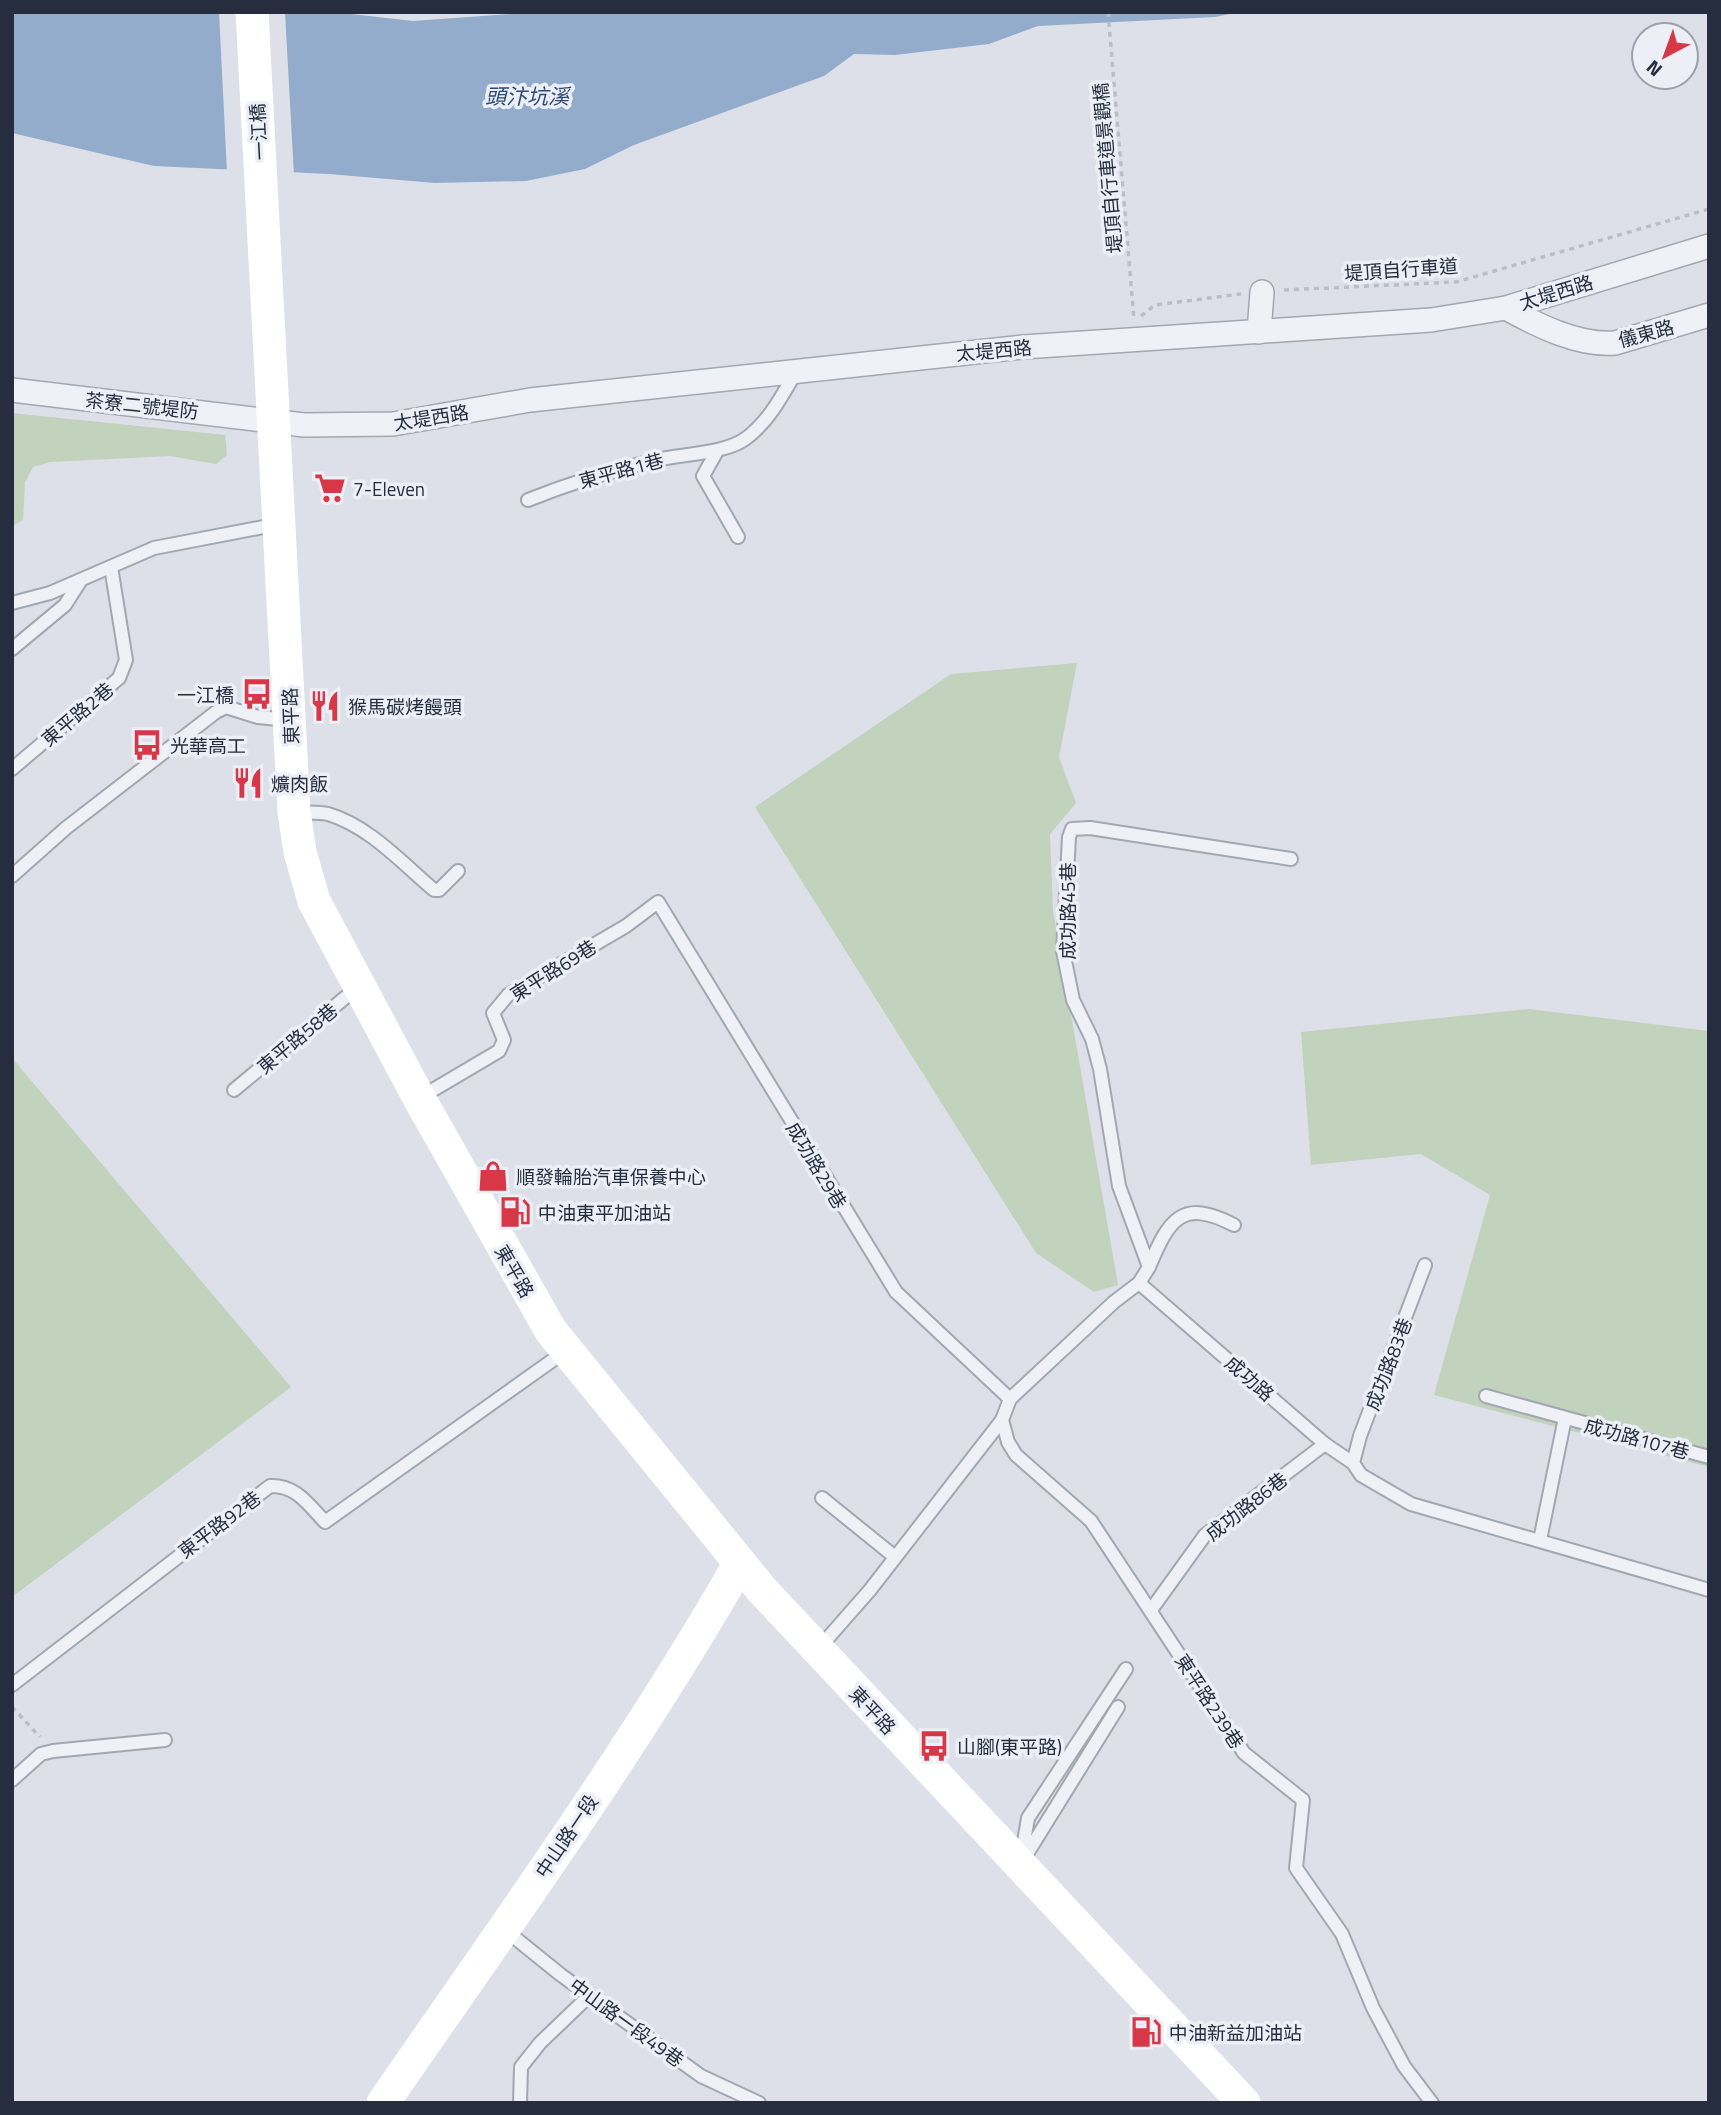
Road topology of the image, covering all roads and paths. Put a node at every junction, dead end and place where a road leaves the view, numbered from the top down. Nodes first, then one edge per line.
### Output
1 (252, 12) edge
2 (1108, 12) edge
3 (1709, 209) edge
4 (1709, 246) edge
5 (1262, 292) junction
6 (1506, 308) junction
7 (1709, 315) edge
8 (1134, 322) joint
9 (1259, 332) junction
10 (797, 369) junction
11 (12, 390) edge
12 (272, 420) junction
13 (718, 451) junction
14 (528, 500) dead end
15 (280, 524) junction
16 (738, 537) dead end
17 (111, 567) junction
18 (81, 580) junction
19 (12, 603) edge
20 (12, 649) edge
21 (289, 720) junction
22 (12, 769) edge
23 (295, 812) junction
24 (1291, 859) dead end
25 (458, 871) dead end
26 (12, 876) edge
27 (658, 902) joint
28 (359, 986) junction
29 (234, 1090) dead end
30 (419, 1098) junction
31 (1234, 1225) dead end
32 (1426, 1265) dead end
33 (1149, 1267) junction
34 (1139, 1283) junction
35 (567, 1350) junction
36 (1486, 1396) dead end
37 (1010, 1399) junction
38 (1565, 1419) junction
39 (1002, 1420) junction
40 (1325, 1444) junction
41 (1709, 1457) edge
42 (1353, 1463) junction
43 (822, 1498) dead end
44 (1540, 1540) junction
45 (895, 1558) junction
46 (740, 1563) junction
47 (1709, 1590) edge
48 (1151, 1610) junction
49 (817, 1650) junction
50 (1126, 1669) dead end
51 (12, 1685) edge
52 (12, 1707) edge
53 (1118, 1707) dead end
54 (165, 1740) dead end
55 (53, 1751) junction
56 (12, 1780) edge
57 (1021, 1863) junction
58 (504, 1928) junction
59 (590, 1995) junction
60 (383, 2103) edge
61 (520, 2103) edge
62 (759, 2103) edge
63 (1244, 2103) edge
64 (1432, 2103) edge

1 - 12 main road, 一江橋
2 - 8 path, 堤頂自行車道景觀橋
3 - 5 path, 堤頂自行車道
4 - 6 street, 太堤西路
5 - 8 path, 堤頂自行車道
5 - 9 street
6 - 7 street, 儀東路
6 - 9 street, 太堤西路
9 - 10 street, 太堤西路
10 - 12 street, 太堤西路
10 - 13 lane, 東平路1巷
11 - 12 street, 茶寮二號堤防
12 - 15 main road, 東平路
13 - 14 lane, 東平路1巷
13 - 16 lane
15 - 17 lane
15 - 21 main road, 東平路
17 - 18 lane
17 - 22 lane, 東平路2巷
18 - 19 lane
18 - 20 lane
21 - 23 main road, 東平路
21 - 26 lane
23 - 25 lane
23 - 28 main road, 東平路
24 - 33 lane, 成功路45巷
27 - 30 lane, 東平路69巷
27 - 37 lane, 成功路29巷
28 - 29 lane, 東平路58巷
28 - 30 main road, 東平路
30 - 35 main road, 東平路
31 - 33 lane
32 - 42 lane, 成功路83巷
33 - 34 lane
34 - 37 lane
34 - 40 lane, 成功路
35 - 46 main road, 東平路
35 - 51 lane, 東平路92巷
36 - 38 lane, 成功路107巷
37 - 39 lane
38 - 41 lane, 成功路107巷
38 - 44 lane, 成功路107巷
39 - 45 lane
39 - 48 lane, 東平路239巷
40 - 42 lane, 成功路
40 - 48 lane, 成功路86巷
42 - 44 lane, 成功路
43 - 45 lane
44 - 47 lane, 成功路
45 - 49 lane
46 - 49 main road, 東平路
46 - 58 main road, 中山路一段
48 - 64 lane, 東平路239巷
49 - 57 main road, 東平路
50 - 57 lane
52 - 55 path
53 - 57 lane
54 - 55 lane
55 - 56 lane
57 - 63 main road, 東平路
58 - 59 lane, 中山路一段49巷
58 - 60 main road, 中山路一段
59 - 61 lane
59 - 62 lane, 中山路一段49巷

